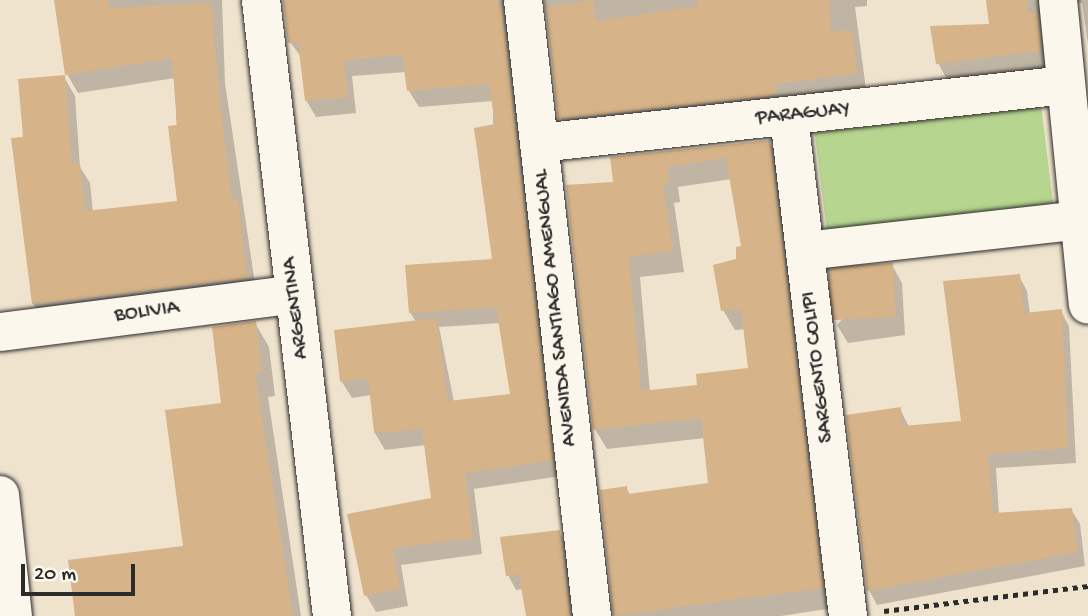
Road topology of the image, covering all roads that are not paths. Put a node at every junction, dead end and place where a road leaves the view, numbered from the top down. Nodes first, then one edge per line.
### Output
1 (261, 0) edge
2 (523, 0) edge
3 (1058, 0) edge
4 (1066, 85) junction
5 (789, 117) junction
6 (539, 143) junction
7 (1080, 220) junction
8 (805, 251) junction
9 (295, 294) junction
10 (1088, 305) edge
11 (0, 332) edge
12 (0, 495) edge
13 (7, 592) edge
14 (332, 616) edge
15 (592, 616) edge
16 (848, 616) edge

1 - 9 street, ARGENTINA
2 - 6 street, AVENIDA SANTIAGO AMENGUAL
3 - 4 street
4 - 5 street, PARAGUAY
4 - 7 street
5 - 6 street, PARAGUAY
5 - 8 street, SARGENTO COLIPI
6 - 15 street, AVENIDA SANTIAGO AMENGUAL
7 - 8 street
7 - 10 street
8 - 16 street, SARGENTO COLIPI
9 - 11 street, BOLIVIA
9 - 14 street, ARGENTINA
12 - 13 street

